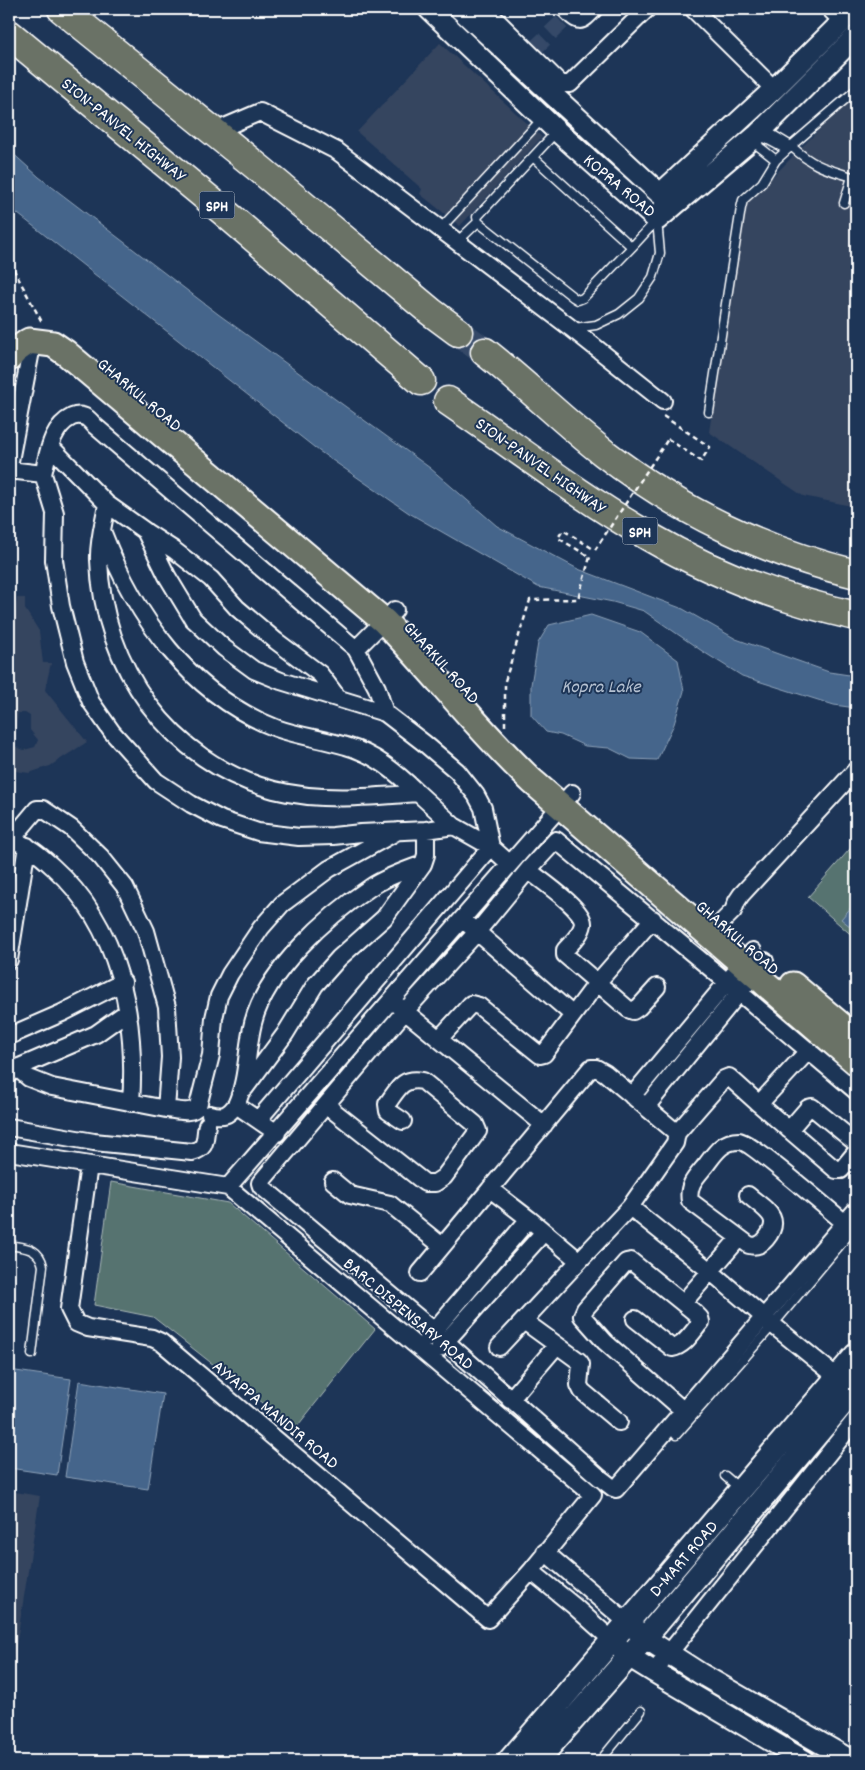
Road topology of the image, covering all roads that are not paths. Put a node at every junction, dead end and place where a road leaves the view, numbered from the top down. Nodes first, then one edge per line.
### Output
1 (62, 9) edge
2 (429, 9) edge
3 (460, 9) edge
4 (485, 9) edge
5 (594, 9) edge
6 (647, 9) edge
7 (658, 9) edge
8 (693, 9) edge
9 (842, 13) edge
10 (566, 14) edge
11 (9, 34) edge
12 (856, 36) edge
13 (527, 56) junction
14 (774, 89) junction
15 (856, 90) edge
16 (563, 106) junction
17 (550, 124) junction
18 (213, 132) junction
19 (757, 134) junction
20 (789, 148) junction
21 (533, 157) junction
22 (776, 160) junction
23 (854, 178) edge
24 (687, 182) junction
25 (660, 194) junction
26 (844, 203) dead end
27 (657, 220) junction
28 (478, 222) junction
29 (440, 229) junction
30 (457, 242) junction
31 (632, 246) junction
32 (571, 328) junction
33 (458, 332) tunnel mouth
34 (32, 338) edge
35 (485, 352) tunnel mouth
36 (9, 358) edge
37 (421, 381) dead end
38 (448, 401) dead end
39 (663, 401) road end
40 (710, 412) dead end
41 (50, 446) junction
42 (9, 466) edge
43 (9, 470) edge
44 (43, 474) junction
45 (107, 504) junction
46 (145, 531) junction
47 (102, 532) junction
48 (856, 574) edge
49 (390, 616) junction
50 (856, 616) edge
51 (356, 649) junction
52 (338, 698) junction
53 (385, 713) junction
54 (856, 770) edge
55 (418, 793) junction
56 (566, 799) junction
57 (454, 826) junction
58 (426, 830) junction
59 (398, 831) junction
60 (10, 839) edge
61 (27, 846) junction
62 (491, 847) junction
63 (423, 864) junction
64 (510, 864) junction
65 (774, 869) dead end
66 (528, 870) junction
67 (745, 898) junction
68 (653, 919) junction
69 (461, 920) junction
70 (721, 922) junction
71 (477, 932) junction
72 (9, 960) edge
73 (747, 970) junction
74 (122, 982) junction
75 (597, 983) junction
76 (657, 987) dead end
77 (390, 1000) junction
78 (127, 1012) junction
79 (405, 1012) junction
80 (573, 1015) junction
81 (9, 1036) edge
82 (856, 1038) edge
83 (439, 1039) junction
84 (809, 1050) junction
85 (856, 1062) edge
86 (13, 1071) edge
87 (856, 1091) edge
88 (632, 1096) junction
89 (239, 1099) junction
90 (131, 1103) junction
91 (759, 1104) junction
92 (326, 1105) junction
93 (646, 1107) junction
94 (166, 1109) junction
95 (258, 1120) junction
96 (403, 1121) dead end
97 (544, 1125) junction
98 (9, 1127) edge
99 (790, 1130) junction
100 (276, 1133) junction
101 (677, 1133) junction
102 (856, 1143) edge
103 (9, 1152) edge
104 (856, 1152) edge
105 (88, 1165) junction
106 (333, 1181) dead end
107 (228, 1187) junction
108 (490, 1190) junction
109 (748, 1195) dead end
110 (630, 1207) junction
111 (856, 1210) edge
112 (529, 1219) junction
113 (851, 1225) edge
114 (544, 1232) junction
115 (739, 1238) junction
116 (9, 1245) edge
117 (442, 1246) junction
118 (579, 1261) junction
119 (710, 1271) junction
120 (420, 1273) dead end
121 (683, 1303) junction
122 (635, 1319) dead end
123 (524, 1321) junction
124 (769, 1321) junction
125 (440, 1336) junction
126 (557, 1345) junction
127 (499, 1347) dead end
128 (418, 1348) junction
129 (32, 1354) dead end
130 (856, 1355) edge
131 (431, 1358) junction
132 (837, 1377) junction
133 (856, 1388) edge
134 (510, 1400) junction
135 (684, 1411) junction
136 (856, 1419) edge
137 (619, 1422) dead end
138 (676, 1435) dead end
139 (545, 1552) junction
140 (531, 1570) junction
141 (628, 1623) junction
142 (645, 1638) junction
143 (620, 1648) junction
144 (669, 1653) junction
145 (654, 1672) junction
146 (641, 1711) dead end
147 (509, 1761) edge
148 (537, 1761) edge
149 (600, 1761) edge
150 (805, 1761) edge
151 (852, 1761) edge

1 - 18 highway
2 - 17 street, KOPRA ROAD
3 - 13 street, KOPRA ROAD
4 - 13 street
5 - 10 street
6 - 13 street
7 - 16 street
8 - 14 street
9 - 14 street, KOPRA ROAD
11 - 37 highway, SION-PANVEL HIGHWAY / SPH
12 - 19 street, KOPRA ROAD
13 - 16 street, KOPRA ROAD
14 - 24 street, KOPRA ROAD
15 - 20 lane
16 - 25 street, KOPRA ROAD
17 - 21 lane
17 - 27 street, KOPRA ROAD
17 - 29 lane
18 - 29 street
18 - 33 highway
19 - 20 lane
19 - 22 lane
19 - 24 street, KOPRA ROAD
20 - 22 lane
20 - 23 lane
21 - 28 lane
21 - 31 lane
22 - 40 lane
23 - 26 lane
24 - 25 street, KOPRA ROAD
24 - 27 street, KOPRA ROAD
25 - 27 lane
27 - 31 lane
27 - 32 lane
28 - 30 lane
28 - 31 lane
29 - 30 street
30 - 32 street
32 - 39 street
34 - 36 main road
34 - 42 street
34 - 49 main road, GHARKUL ROAD
35 - 48 highway, SPH
38 - 50 highway, SION-PANVEL HIGHWAY / SPH
41 - 44 street
41 - 45 street
41 - 51 street
43 - 44 street
44 - 59 street
45 - 46 street
45 - 47 street
46 - 52 street
46 - 52 street
47 - 55 street
47 - 55 street
49 - 51 street
49 - 56 main road, GHARKUL ROAD
49 - 56 main road, GHARKUL ROAD
51 - 53 street
52 - 53 street
53 - 62 street
54 - 67 street
55 - 57 street
56 - 64 street
56 - 70 main road, GHARKUL ROAD
57 - 58 street
57 - 62 street
58 - 59 street
58 - 63 street
59 - 94 street
60 - 61 street
60 - 94 street
61 - 72 street
61 - 74 street
62 - 64 street
62 - 95 street
63 - 89 street
63 - 89 street
64 - 69 street
65 - 67 street
66 - 68 street
66 - 71 street
66 - 75 street
67 - 70 street
68 - 73 street
68 - 75 street
69 - 71 street
69 - 77 street
70 - 73 main road, GHARKUL ROAD
71 - 79 street
71 - 80 street
73 - 82 main road, GHARKUL ROAD
73 - 84 street
73 - 85 main road, GHARKUL ROAD
73 - 88 street
73 - 93 street
74 - 78 street
74 - 81 street
75 - 76 street
75 - 80 street
77 - 79 street
77 - 100 street
78 - 86 street
78 - 90 street
79 - 83 street
79 - 92 street
80 - 83 street
83 - 97 street
84 - 87 street
84 - 91 street
86 - 90 street
88 - 93 street
88 - 97 street
89 - 95 street
89 - 98 street
90 - 94 street
91 - 99 street
91 - 101 street
92 - 96 street
92 - 125 street
93 - 101 street
95 - 100 street
97 - 108 street
99 - 102 street
99 - 104 street
100 - 107 street
101 - 110 street
103 - 105 street
105 - 107 street
105 - 140 street, AYYAPPA MANDIR ROAD
106 - 117 street
107 - 128 street, BARC DISPENSARY ROAD
108 - 112 street
108 - 117 street
109 - 115 street
110 - 118 street
110 - 119 street
111 - 113 street
112 - 114 street
112 - 125 street
113 - 115 street
113 - 124 street
114 - 118 street
114 - 125 street
115 - 119 street
116 - 129 lane
117 - 120 street
118 - 123 street
119 - 121 street
119 - 124 street
121 - 122 street
121 - 135 street
123 - 126 street
123 - 127 street
124 - 132 street
124 - 135 street
124 - 138 lane
125 - 128 street
125 - 131 street
125 - 134 street
126 - 134 street
126 - 137 street
128 - 131 street, BARC DISPENSARY ROAD
130 - 132 main road, D-MART ROAD
131 - 139 street, BARC DISPENSARY ROAD
132 - 141 main road, D-MART ROAD
133 - 142 main road, D-MART ROAD
134 - 135 street
136 - 144 street
139 - 140 street, AYYAPPA MANDIR ROAD
139 - 141 street
140 - 143 street
141 - 142 street
141 - 143 main road, D-MART ROAD
142 - 143 main road, D-MART ROAD
142 - 144 street
143 - 145 street
143 - 147 main road, D-MART ROAD
143 - 148 main road, D-MART ROAD
144 - 145 street
144 - 151 street
145 - 150 street
146 - 149 lane

